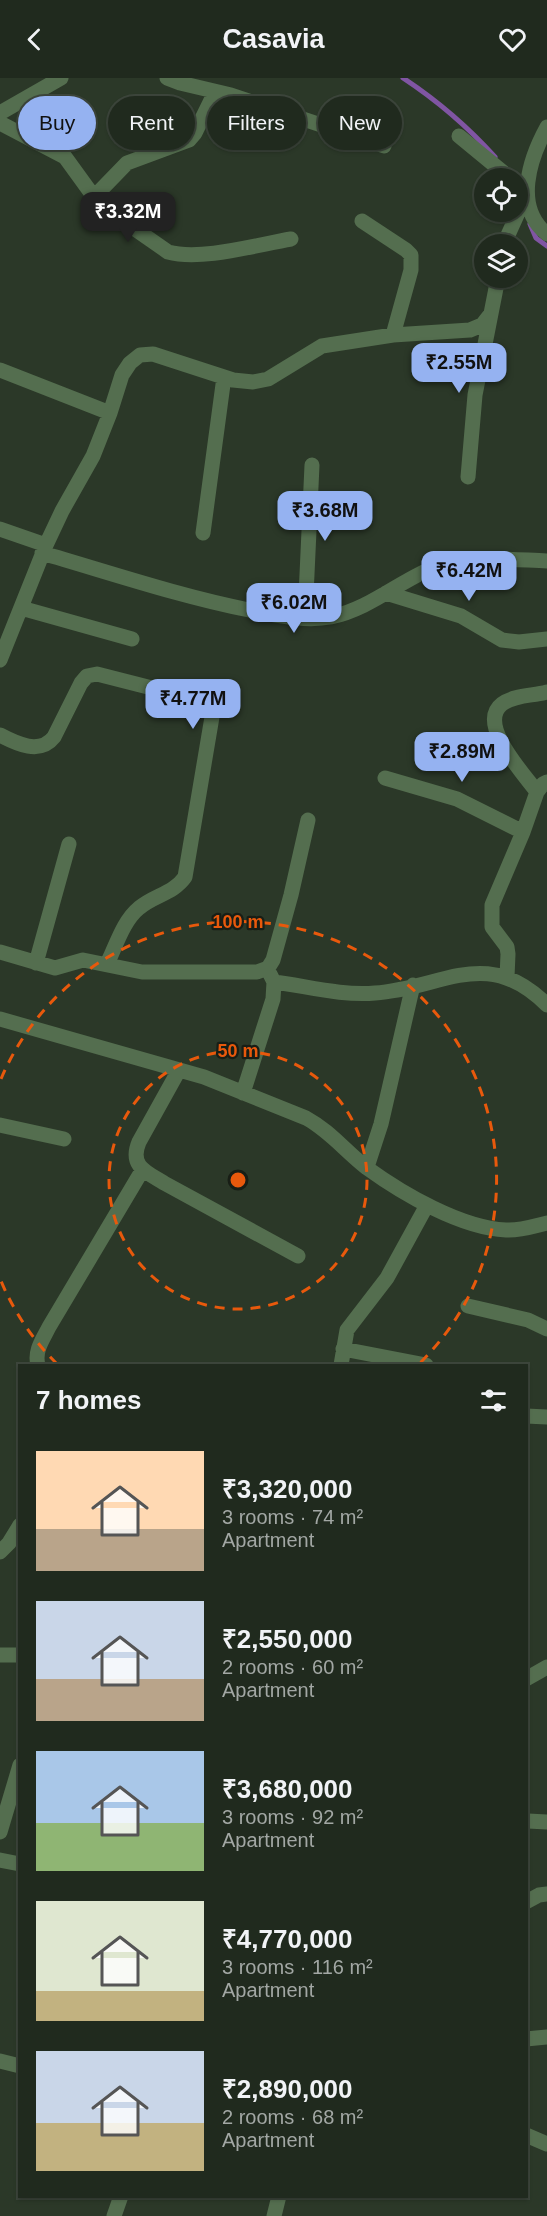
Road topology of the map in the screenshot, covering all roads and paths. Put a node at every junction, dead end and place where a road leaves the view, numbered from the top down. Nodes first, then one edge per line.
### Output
1 (61, 78) edge
2 (167, 78) edge
3 (215, 92) junction
4 (0, 112) edge
5 (0, 123) edge
6 (318, 124) edge
7 (547, 127) edge
8 (459, 136) dead end
9 (498, 168) edge
10 (528, 174) edge
11 (94, 197) junction
12 (528, 203) edge
13 (362, 221) dead end
14 (547, 234) edge
15 (291, 239) dead end
16 (496, 288) edge
17 (489, 316) junction
18 (393, 335) junction
19 (0, 370) edge
20 (224, 377) junction
21 (110, 414) junction
22 (312, 465) dead end
23 (468, 477) dead end
24 (0, 529) edge
25 (202, 532) dead end
26 (44, 549) junction
27 (547, 561) edge
28 (386, 593) junction
29 (21, 608) junction
30 (305, 618) junction
31 (132, 639) dead end
32 (547, 639) edge
33 (0, 660) edge
34 (547, 692) edge
35 (0, 735) edge
36 (385, 778) dead end
37 (542, 787) edge
38 (308, 820) dead end
39 (523, 832) junction
40 (69, 844) dead end
41 (0, 952) edge
42 (36, 963) junction
43 (107, 964) junction
44 (271, 975) junction
45 (507, 977) junction
46 (413, 985) junction
47 (547, 1005) edge
48 (0, 1019) edge
49 (179, 1070) junction
50 (243, 1093) junction
51 (0, 1125) edge
52 (64, 1139) dead end
53 (367, 1167) junction
54 (142, 1169) junction
55 (427, 1205) junction
56 (547, 1223) edge
57 (298, 1256) dead end
58 (468, 1306) dead end
59 (547, 1329) edge
60 (343, 1349) junction
61 (38, 1364) edge
62 (341, 1364) edge
63 (421, 1364) edge
64 (528, 1416) edge
65 (547, 1417) edge
66 (18, 1528) edge
67 (0, 1552) edge
68 (0, 1655) edge
69 (18, 1655) edge
70 (547, 1667) edge
71 (528, 1678) edge
72 (18, 1771) edge
73 (528, 1821) edge
74 (547, 1822) edge
75 (1, 1823) edge
76 (0, 1860) edge
77 (18, 1864) edge
78 (547, 1894) edge
79 (528, 1901) edge
80 (547, 2037) edge
81 (528, 2038) edge
82 (0, 2061) edge
83 (18, 2066) edge
84 (528, 2136) edge
85 (547, 2144) edge
86 (120, 2198) edge
87 (278, 2198) edge
88 (114, 2216) edge
89 (274, 2216) edge

1 - 4 street
2 - 3 street
3 - 6 street
3 - 11 street
5 - 11 street
7 - 10 street
8 - 9 street
11 - 15 street
12 - 14 street
13 - 18 street
16 - 17 street
17 - 18 street
17 - 23 street
18 - 20 street
19 - 21 street
20 - 21 street
20 - 25 street
21 - 26 street
22 - 30 street
24 - 26 street
26 - 29 street
26 - 30 street
27 - 28 street
28 - 30 street
28 - 32 street
29 - 31 street
29 - 33 street
34 - 37 street
35 - 43 street
36 - 39 street
37 - 39 street
38 - 44 street
39 - 45 street
40 - 42 street
41 - 42 street
42 - 43 street
43 - 44 street
44 - 46 street
44 - 50 street
45 - 46 street
45 - 47 street
46 - 53 street
48 - 49 street
49 - 50 street
49 - 54 street
50 - 53 street
51 - 52 street
53 - 55 street
54 - 57 street
54 - 61 street
55 - 56 street
55 - 60 street
58 - 59 street
60 - 62 street
60 - 63 street
64 - 65 street
66 - 67 street
68 - 69 street
70 - 71 street
72 - 75 street
73 - 74 street
76 - 77 street
78 - 79 street
80 - 81 street
82 - 83 street
84 - 85 street
86 - 88 street
87 - 89 street

